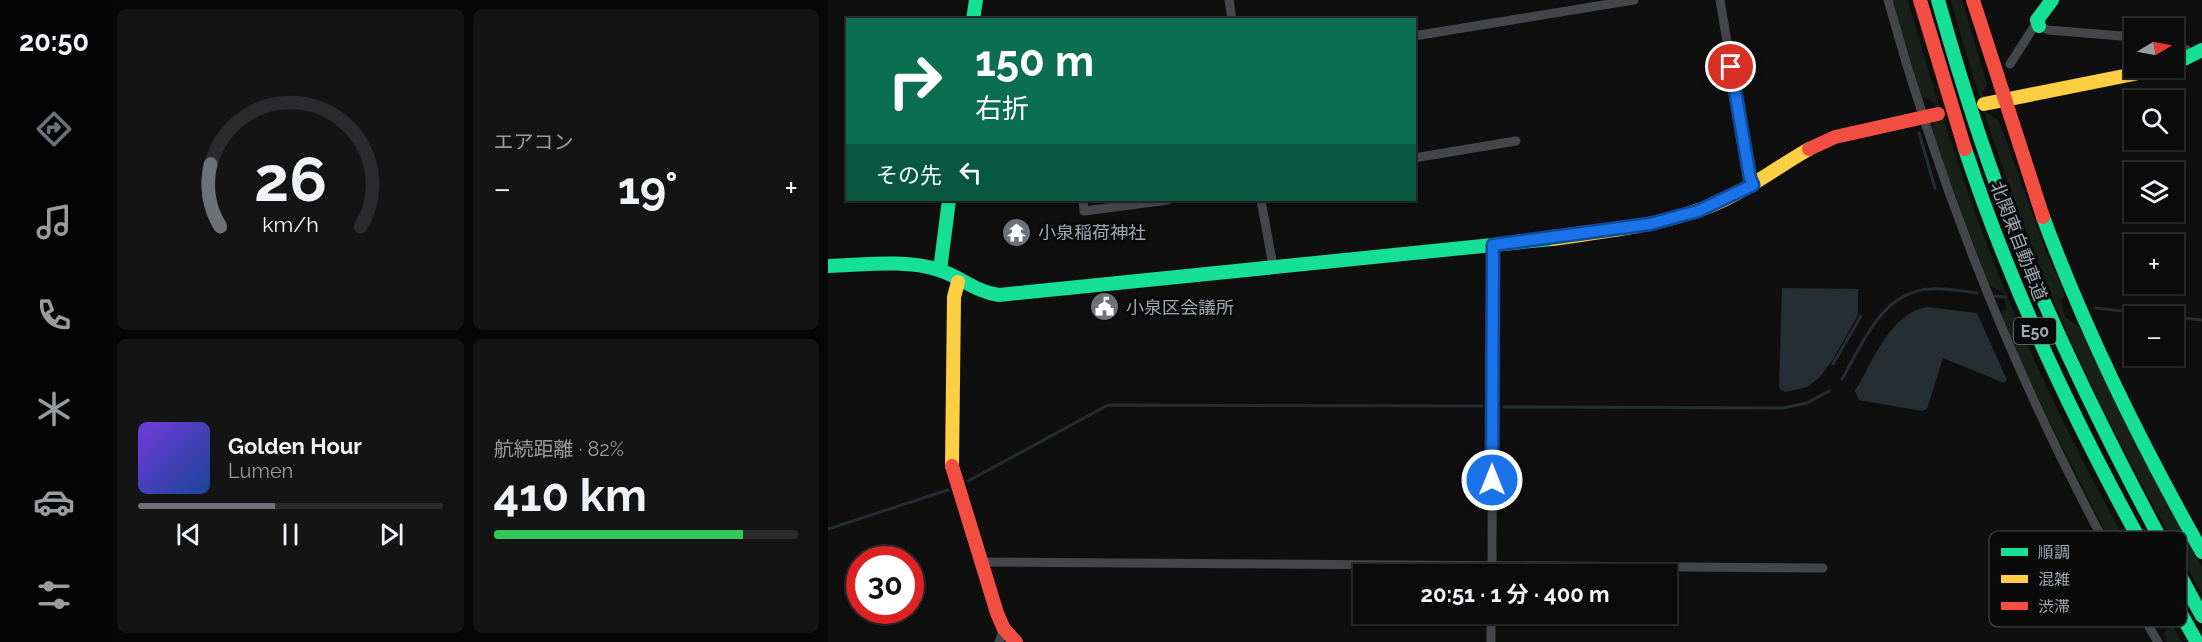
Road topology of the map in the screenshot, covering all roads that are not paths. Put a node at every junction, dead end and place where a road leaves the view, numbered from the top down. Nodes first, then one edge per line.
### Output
1 (976, 0) edge
2 (1228, 0) edge
3 (1634, 0) edge
4 (1720, 0) edge
5 (1888, 0) edge
6 (1920, 0) edge
7 (1938, 0) edge
8 (1973, 0) edge
9 (2052, 0) edge
10 (974, 18) edge
11 (1232, 18) edge
12 (2038, 24) junction
13 (1416, 36) edge
14 (2124, 36) edge
15 (2010, 64) dead end
16 (2124, 76) edge
17 (2003, 102) junction
18 (1984, 104) dead end
19 (1938, 114) dead end
20 (1922, 117) junction
21 (1516, 141) dead end
22 (1416, 158) edge
23 (1753, 185) junction
24 (949, 201) edge
25 (1083, 201) edge
26 (1160, 201) edge
27 (1261, 201) edge
28 (1493, 245) junction
29 (828, 266) edge
30 (1273, 266) junction
31 (940, 270) junction
32 (958, 282) junction
33 (2100, 531) edge
34 (2134, 531) edge
35 (2155, 531) edge
36 (2202, 552) edge
37 (980, 562) junction
38 (1492, 564) edge
39 (1353, 568) edge
40 (1822, 568) dead end
41 (1677, 569) edge
42 (2187, 589) edge
43 (2202, 616) edge
44 (1491, 624) edge
45 (2187, 624) edge
46 (2150, 627) edge
47 (1001, 636) edge
48 (1016, 642) edge
49 (1491, 642) edge
50 (2158, 642) edge
51 (2197, 642) edge

1 - 10 main road
2 - 11 street
3 - 13 street
4 - 23 street
5 - 20 street
6 - 34 main road, 北関東自動車道 / E50
7 - 35 main road, 北関東自動車道 / E50
8 - 17 main road
9 - 12 main road
12 - 14 street
12 - 15 street
16 - 17 main road
17 - 18 main road
17 - 36 main road
19 - 20 main road
20 - 23 main road
20 - 33 street
21 - 22 street
23 - 28 main road
24 - 31 main road
25 - 26 street
27 - 30 street
28 - 30 main road
28 - 38 street
29 - 31 main road
30 - 32 main road
31 - 32 main road
32 - 37 main road
37 - 39 street
37 - 47 main road
40 - 41 street
42 - 43 main road, 北関東自動車道 / E50
44 - 49 street
45 - 51 main road, 北関東自動車道 / E50
46 - 50 street
47 - 48 main road

